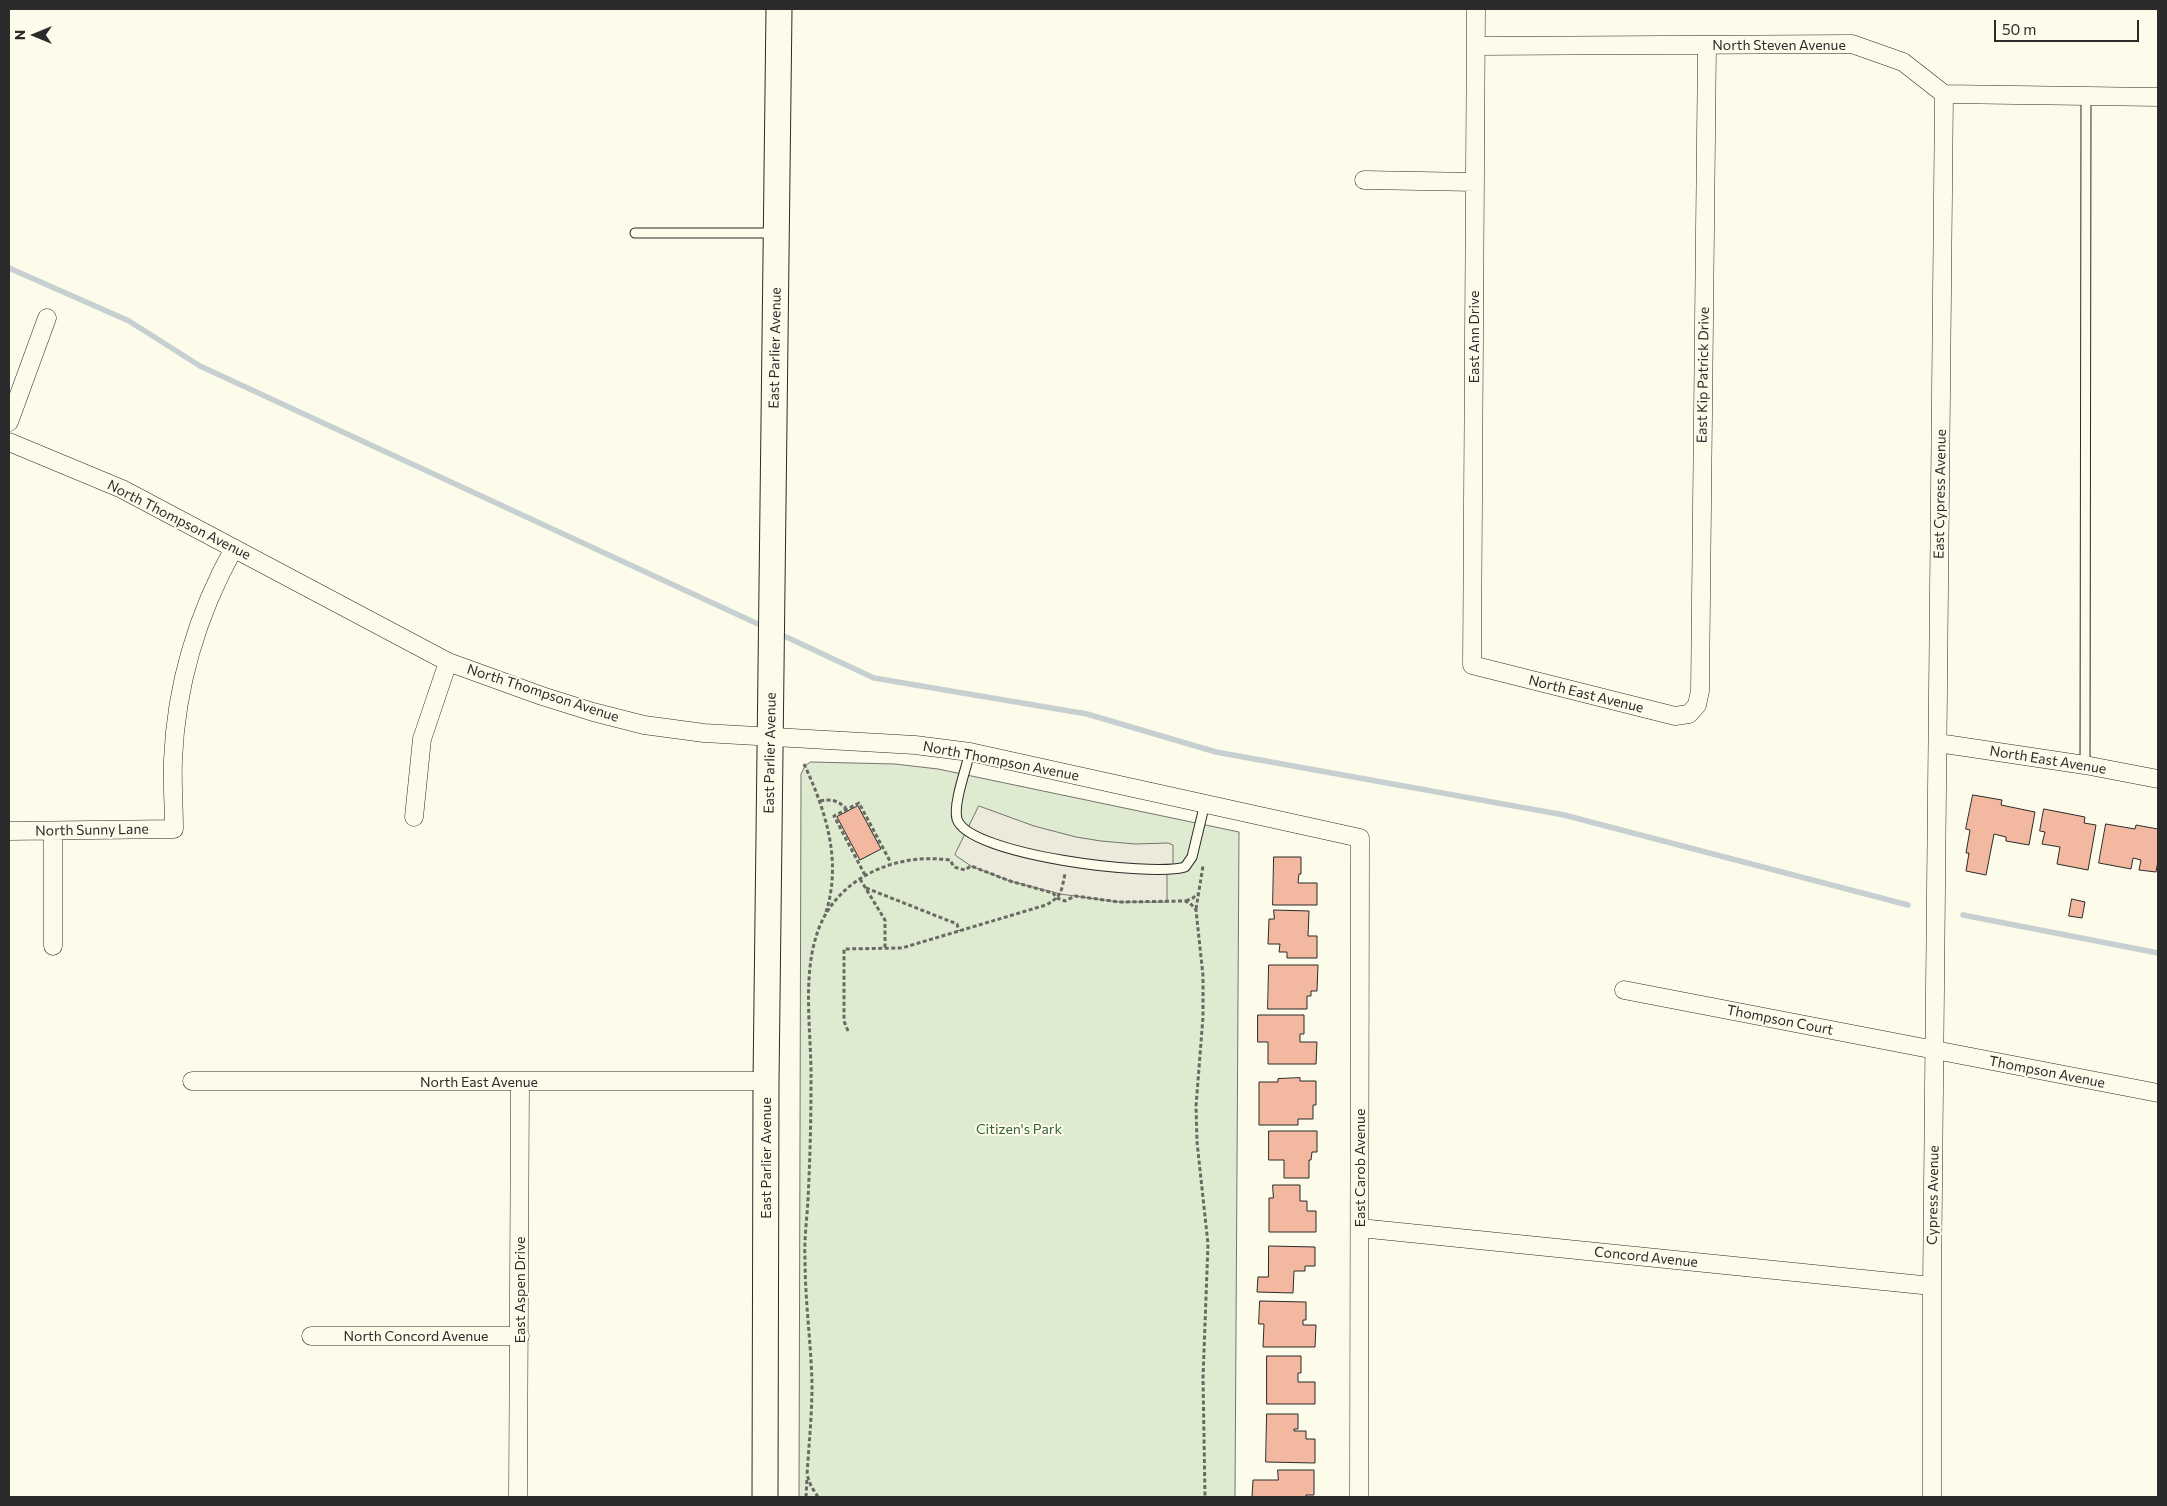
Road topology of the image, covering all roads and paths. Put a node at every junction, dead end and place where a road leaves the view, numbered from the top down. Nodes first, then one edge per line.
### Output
1 (779, 9) edge
2 (1476, 9) edge
3 (1707, 45) junction
4 (1476, 46) junction
5 (1944, 94) junction
6 (2086, 96) junction
7 (2158, 96) edge
8 (1364, 180) dead end
9 (1475, 182) junction
10 (635, 233) dead end
11 (776, 233) junction
12 (47, 318) dead end
13 (9, 422) edge
14 (9, 442) edge
15 (234, 548) junction
16 (448, 662) junction
17 (1472, 666) joint
18 (1697, 705) joint
19 (770, 737) junction
20 (1938, 743) junction
21 (970, 752) junction
22 (804, 764) dead end
23 (2084, 765) junction
24 (2158, 779) edge
25 (820, 801) junction
26 (1205, 803) junction
27 (845, 810) junction
28 (414, 816) dead end
29 (9, 830) edge
30 (53, 830) junction
31 (1360, 838) joint
32 (1067, 862) junction
33 (891, 863) junction
34 (865, 875) junction
35 (860, 879) junction
36 (866, 888) junction
37 (1198, 891) dead end
38 (1937, 893) joint
39 (1057, 898) junction
40 (1185, 901) junction
41 (824, 918) junction
42 (959, 931) junction
43 (53, 946) dead end
44 (885, 949) junction
45 (1624, 990) dead end
46 (848, 1031) dead end
47 (1935, 1050) junction
48 (192, 1081) dead end
49 (766, 1081) junction
50 (520, 1082) junction
51 (2158, 1093) edge
52 (1360, 1228) junction
53 (1932, 1286) junction
54 (311, 1336) dead end
55 (520, 1336) junction
56 (807, 1475) junction
57 (518, 1497) edge
58 (765, 1497) edge
59 (817, 1497) edge
60 (1205, 1497) edge
61 (1359, 1497) edge
62 (1932, 1497) edge

1 - 11 street, East Parlier Avenue
2 - 4 street, East Ann Drive
3 - 4 street, North Steven Avenue
3 - 5 street, North Steven Avenue
3 - 18 street, East Kip Patrick Drive
4 - 9 street, East Ann Drive
5 - 6 street
5 - 20 street, East Cypress Avenue
6 - 7 street
6 - 23 lane
8 - 9 street
9 - 17 street, East Ann Drive
10 - 11 lane
11 - 19 street, East Parlier Avenue
12 - 13 street
14 - 15 street, North Thompson Avenue
15 - 16 street, North Thompson Avenue
15 - 30 street, North Sunny Lane
16 - 19 street, North Thompson Avenue
16 - 28 street
17 - 18 street, North East Avenue
19 - 21 street, North Thompson Avenue
19 - 49 street, East Parlier Avenue
20 - 23 street, North East Avenue
20 - 38 street, East Cypress Avenue
21 - 26 street, North Thompson Avenue
21 - 32 lane
22 - 25 path
23 - 24 street, North East Avenue
25 - 27 path
25 - 41 path
26 - 31 street, North Thompson Avenue
26 - 32 lane
27 - 33 path
27 - 34 path
29 - 30 street, North Sunny Lane
30 - 43 street
31 - 52 street, East Carob Avenue
32 - 39 path
33 - 34 path
33 - 39 path
34 - 35 path
35 - 36 path
35 - 41 path
36 - 42 path
36 - 44 path
37 - 40 path
38 - 47 street, Cypress Avenue
39 - 40 path
39 - 42 path
40 - 60 path
41 - 56 path
42 - 44 path
44 - 46 path
45 - 47 street, Thompson Court
47 - 51 street, Thompson Avenue
47 - 53 street, Cypress Avenue
48 - 50 street, North East Avenue
49 - 50 street, North East Avenue
49 - 58 street, East Parlier Avenue
50 - 55 street, East Aspen Drive
52 - 53 street, Concord Avenue
52 - 61 street, East Carob Avenue
53 - 62 street, Cypress Avenue
54 - 55 street, North Concord Avenue
55 - 57 street, East Aspen Drive
56 - 59 path
56 - 59 path

